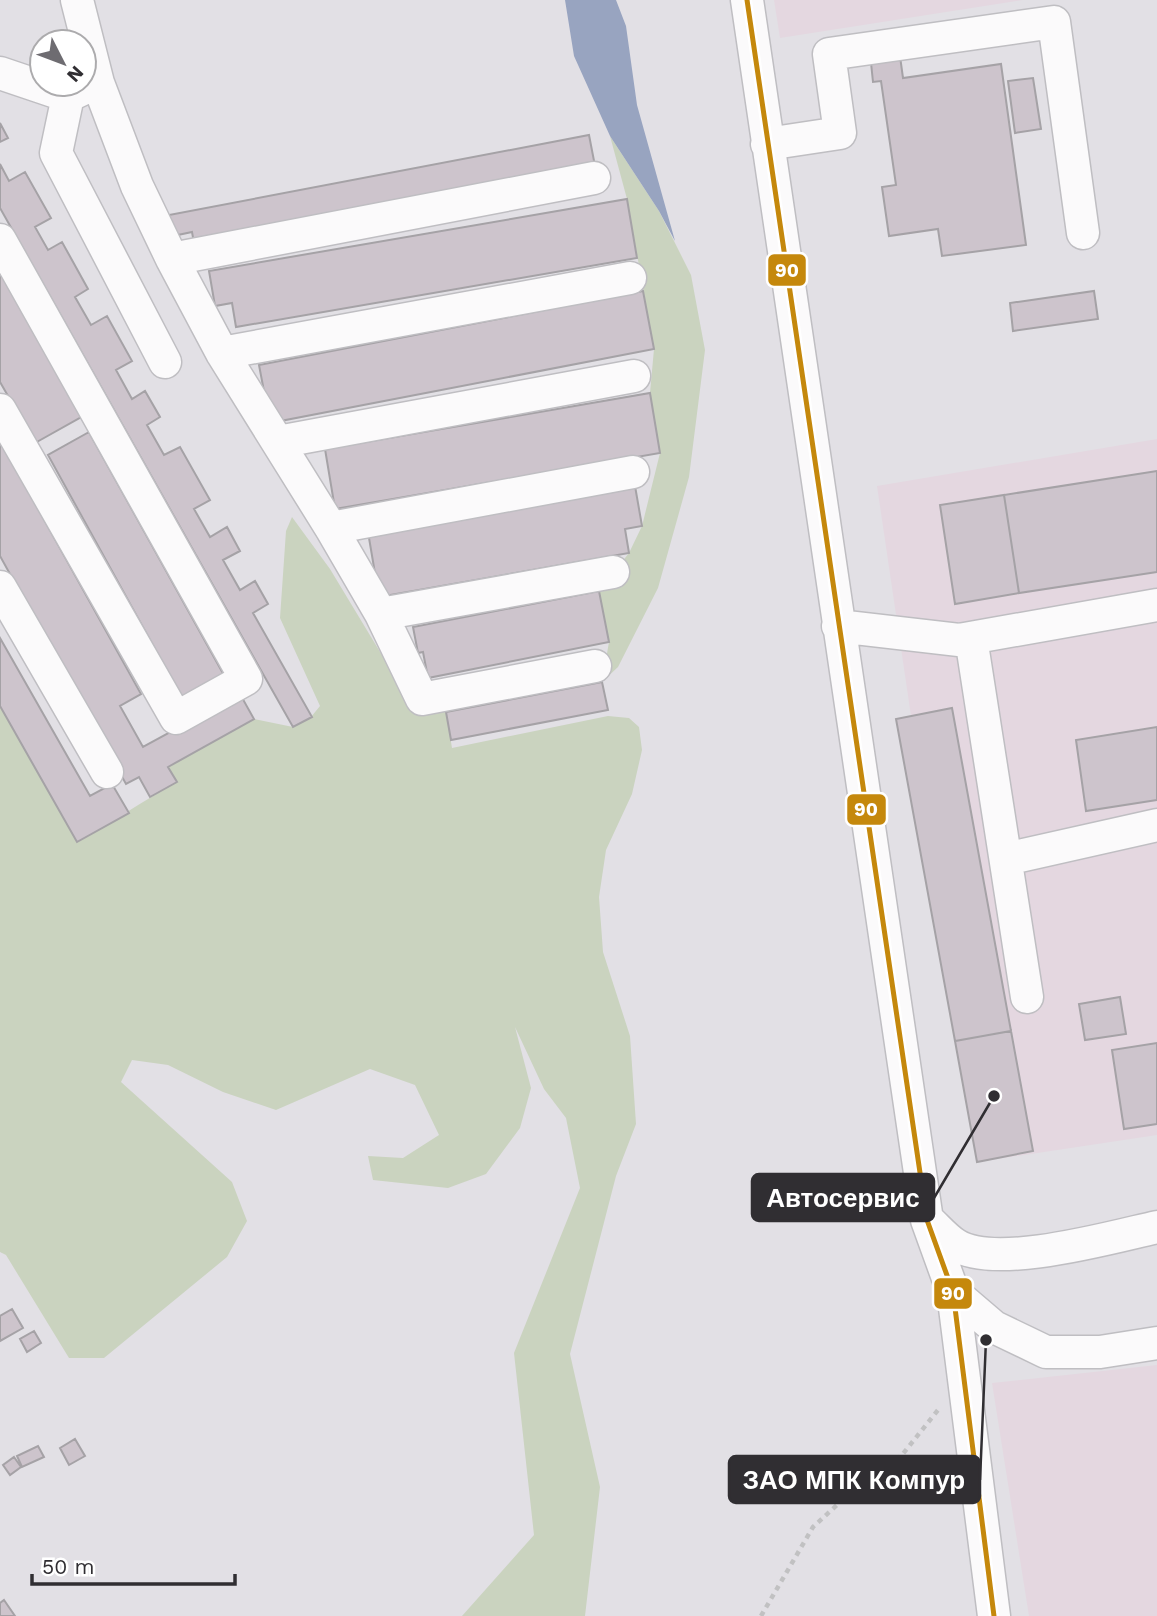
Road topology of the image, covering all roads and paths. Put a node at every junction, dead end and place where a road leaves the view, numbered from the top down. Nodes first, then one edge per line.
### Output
1 (77, 0) edge
2 (747, 0) edge
3 (84, 28) edge
4 (0, 73) edge
5 (28, 82) edge
6 (98, 83) edge
7 (68, 98) edge
8 (767, 144) junction
9 (594, 178) dead end
10 (1083, 233) dead end
11 (0, 240) edge
12 (172, 259) junction
13 (630, 278) dead end
14 (222, 353) junction
15 (166, 362) dead end
16 (635, 376) dead end
17 (0, 410) edge
18 (278, 442) junction
19 (633, 472) dead end
20 (331, 528) junction
21 (613, 572) dead end
22 (0, 587) edge
23 (1157, 605) edge
24 (381, 614) junction
25 (838, 626) junction
26 (971, 638) junction
27 (595, 666) dead end
28 (107, 772) dead end
29 (1157, 825) edge
30 (1006, 859) junction
31 (1027, 997) dead end
32 (927, 1220) junction
33 (1157, 1227) edge
34 (953, 1292) junction
35 (1157, 1343) edge
36 (967, 1399) junction
37 (761, 1616) edge
38 (994, 1616) edge

1 - 3 street
2 - 8 street
4 - 5 street
6 - 12 street
7 - 15 street
8 - 10 street
8 - 25 street
9 - 12 street
11 - 17 street
12 - 14 street
13 - 14 street
14 - 18 street
16 - 18 street
18 - 20 street
19 - 20 street
20 - 24 street
21 - 24 street
22 - 28 street
23 - 26 street
24 - 27 street
25 - 26 street
25 - 32 street
26 - 30 street
29 - 30 street
30 - 31 street
32 - 33 street
32 - 34 street
34 - 35 street
34 - 36 street
36 - 37 path
36 - 38 street

